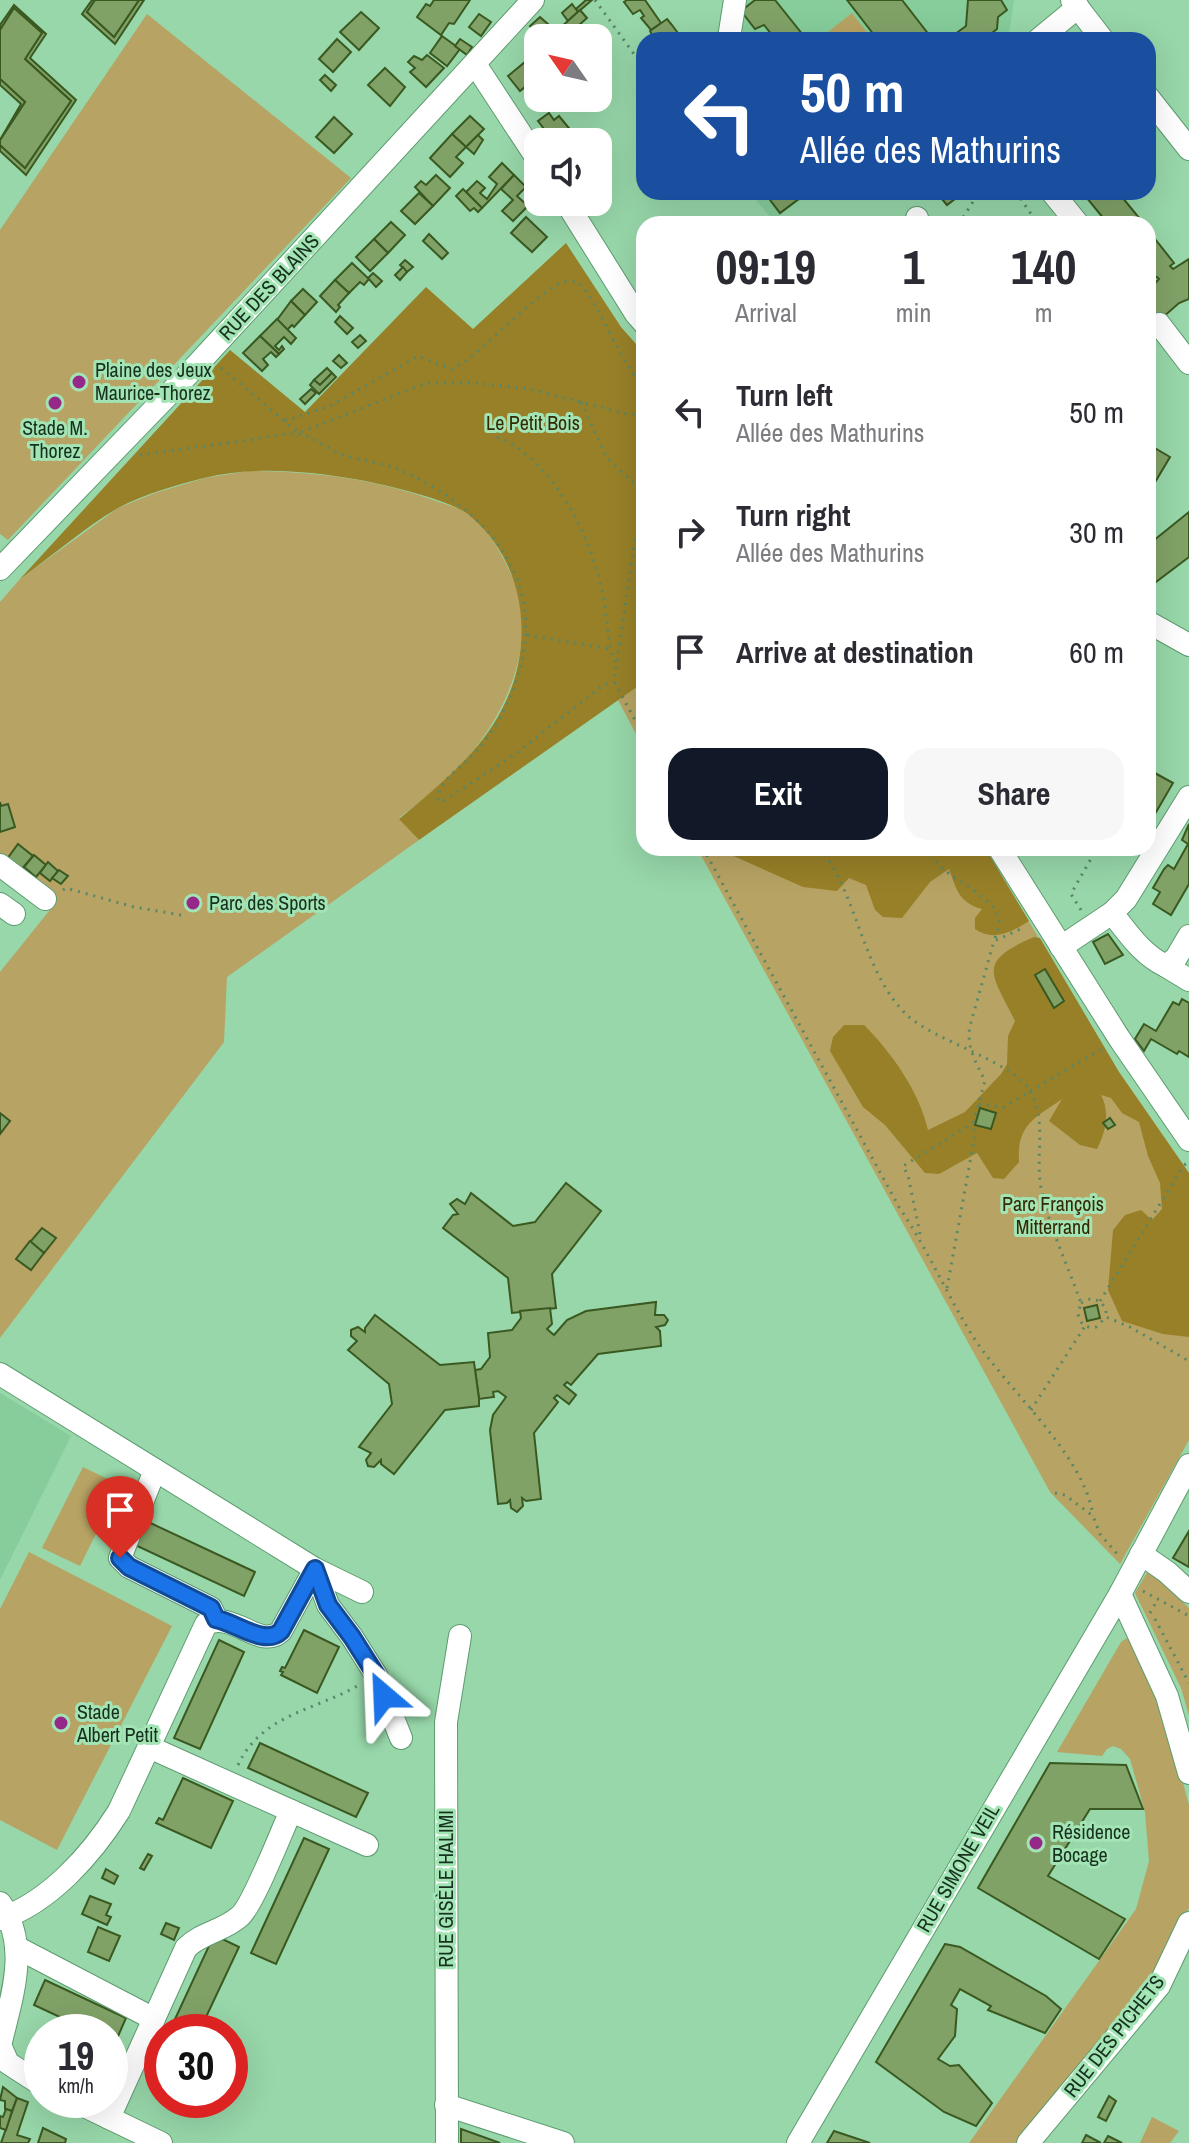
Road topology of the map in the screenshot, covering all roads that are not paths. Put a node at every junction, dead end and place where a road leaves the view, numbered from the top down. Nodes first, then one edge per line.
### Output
1 (533, 0) edge
2 (735, 0) edge
3 (1075, 3) edge
4 (730, 32) edge
5 (1046, 32) edge
6 (1097, 32) edge
7 (475, 64) junction
8 (1156, 107) edge
9 (524, 139) edge
10 (1189, 149) edge
11 (1058, 200) edge
12 (575, 216) edge
13 (1072, 216) edge
14 (636, 314) edge
15 (1159, 324) dead end
16 (1189, 363) edge
17 (0, 569) edge
18 (1156, 626) edge
19 (1189, 645) edge
20 (1189, 797) edge
21 (1156, 850) edge
22 (1004, 856) edge
23 (1153, 856) edge
24 (0, 865) edge
25 (25, 903) edge
26 (1112, 913) junction
27 (1189, 936) edge
28 (1061, 947) junction
29 (1166, 966) junction
30 (1189, 980) edge
31 (1189, 1140) edge
32 (0, 1374) edge
33 (1189, 1465) edge
34 (155, 1470) junction
35 (1180, 1500) edge
36 (315, 1569) junction
37 (1133, 1576) junction
38 (362, 1592) dead end
39 (1189, 1592) edge
40 (216, 1619) junction
41 (460, 1636) dead end
42 (401, 1738) dead end
43 (149, 1747) junction
44 (1189, 1773) edge
45 (291, 1811) junction
46 (367, 1845) dead end
47 (3, 1913) edge
48 (1189, 1923) edge
49 (16, 1947) junction
50 (144, 2014) edge
51 (156, 2014) edge
52 (144, 2041) edge
53 (0, 2046) edge
54 (24, 2073) edge
55 (128, 2076) edge
56 (446, 2105) junction
57 (109, 2118) edge
58 (161, 2143) edge
59 (447, 2143) edge
60 (563, 2143) edge
61 (798, 2143) edge
62 (1028, 2143) edge

1 - 7 street, RUE DES BLAINS
2 - 4 street
3 - 5 street
3 - 6 street
7 - 9 street
7 - 17 street, RUE DES BLAINS
8 - 10 street
11 - 13 street
12 - 14 street
15 - 16 street
18 - 19 street
20 - 21 street
22 - 28 street
23 - 26 street
24 - 25 street
26 - 28 street
26 - 29 street
27 - 29 street
28 - 31 street
29 - 30 street
32 - 34 street
33 - 35 street
34 - 36 street
34 - 40 street
35 - 37 street
36 - 38 street
36 - 40 street
36 - 42 street
37 - 39 street
37 - 44 street
37 - 61 street, RUE SIMONE VEIL
40 - 43 street
41 - 56 street, RUE GISÈLE HALIMI
43 - 45 street
43 - 47 street
45 - 46 street
45 - 51 street
47 - 49 street
48 - 62 street, RUE DES PICHETS
49 - 50 street
49 - 53 street
52 - 55 street
53 - 54 street
56 - 59 street, RUE GISÈLE HALIMI
56 - 60 street
57 - 58 street

